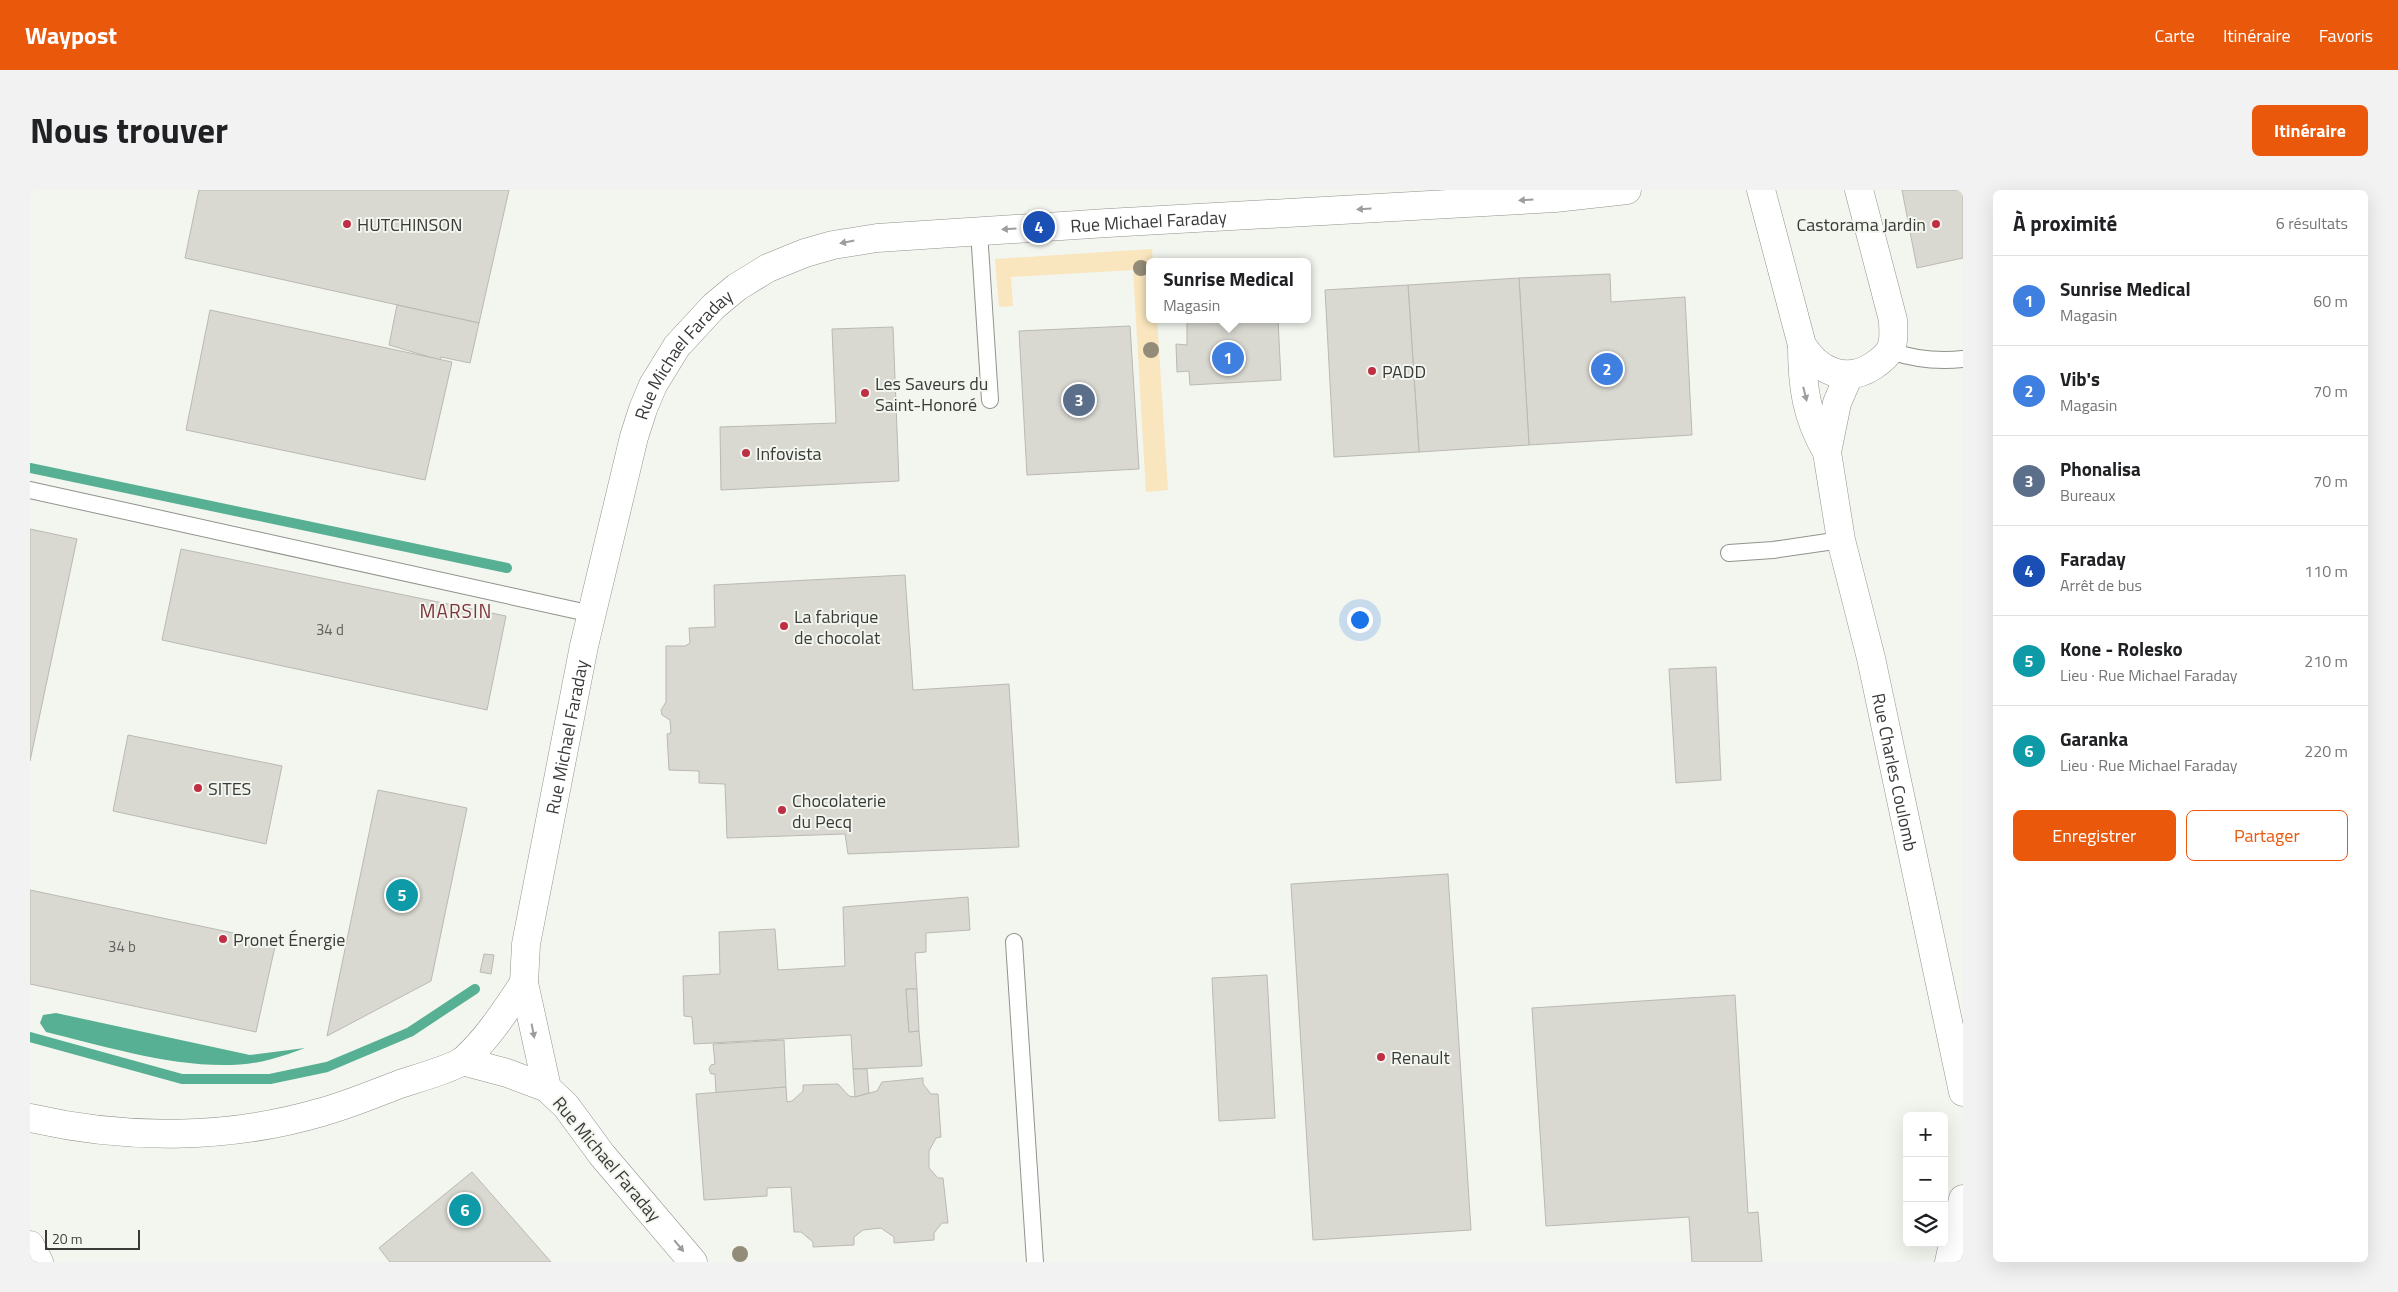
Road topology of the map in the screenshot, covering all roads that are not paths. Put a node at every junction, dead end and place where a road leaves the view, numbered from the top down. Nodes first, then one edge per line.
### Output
1 (1627, 190) edge
2 (1761, 190) edge
3 (1859, 190) edge
4 (979, 231) junction
5 (1802, 345) junction
6 (1890, 351) junction
7 (1963, 359) edge
8 (1849, 375) junction
9 (990, 400) dead end
10 (1827, 452) junction
11 (30, 490) edge
12 (1841, 540) junction
13 (1729, 553) dead end
14 (592, 614) junction
15 (1014, 942) dead end
16 (524, 983) junction
17 (462, 1061) junction
18 (547, 1088) junction
19 (1963, 1092) edge
20 (30, 1118) edge
21 (1963, 1199) edge
22 (30, 1245) edge
23 (39, 1262) edge
24 (693, 1262) edge
25 (1035, 1262) edge
26 (1949, 1262) edge

1 -> 4 street, Rue Michael Faraday
2 - 5 street, Rue Charles Coulomb
3 - 6 street
4 - 9 lane
4 -> 14 street, Rue Michael Faraday
5 - 8 street, Rue Charles Coulomb
5 -> 10 street, Rue Charles Coulomb
6 - 7 lane
6 - 8 street
8 - 10 street, Rue Charles Coulomb
10 - 12 street, Rue Charles Coulomb
11 - 14 lane
12 - 13 lane
12 - 19 street, Rue Charles Coulomb
14 - 16 street, Rue Michael Faraday
15 - 25 lane
16 - 17 street
16 -> 18 street, Rue Michael Faraday
17 - 18 street
17 - 20 street
18 -> 24 street, Rue Michael Faraday
21 - 26 street
22 - 23 street

